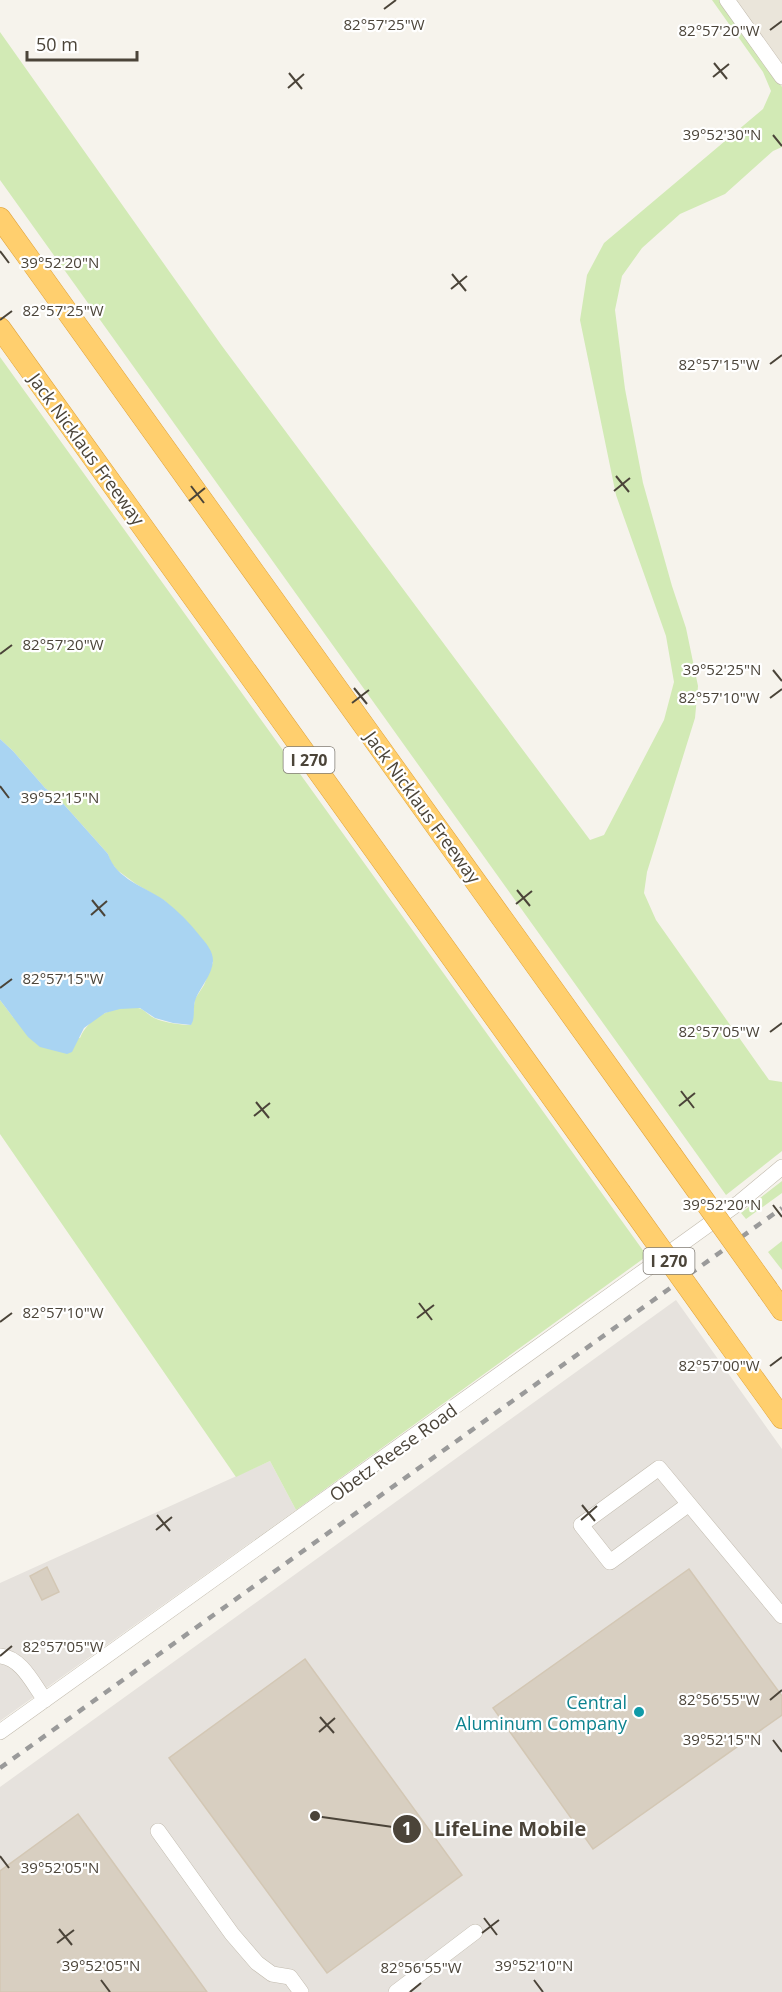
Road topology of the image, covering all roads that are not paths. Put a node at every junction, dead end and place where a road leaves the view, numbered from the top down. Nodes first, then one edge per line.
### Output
1 (727, 0) edge
2 (782, 77) edge
3 (0, 218) edge
4 (0, 328) edge
5 (782, 1167) edge
6 (782, 1310) edge
7 (782, 1419) edge
8 (684, 1498) junction
9 (782, 1616) edge
10 (0, 1656) edge
11 (45, 1700) junction
12 (0, 1732) edge
13 (158, 1831) dead end
14 (475, 1932) dead end
15 (302, 1992) edge
16 (396, 1992) edge

1 - 2 street
3 - 6 highway, Jack Nicklaus Freeway, bridge
4 - 7 highway, Jack Nicklaus Freeway / I 270, bridge
5 - 11 street, Obetz Reese Road
8 - 8 street
8 - 9 street
10 - 11 street
11 - 12 street, Obetz Reese Road
13 - 15 street
14 - 16 street

